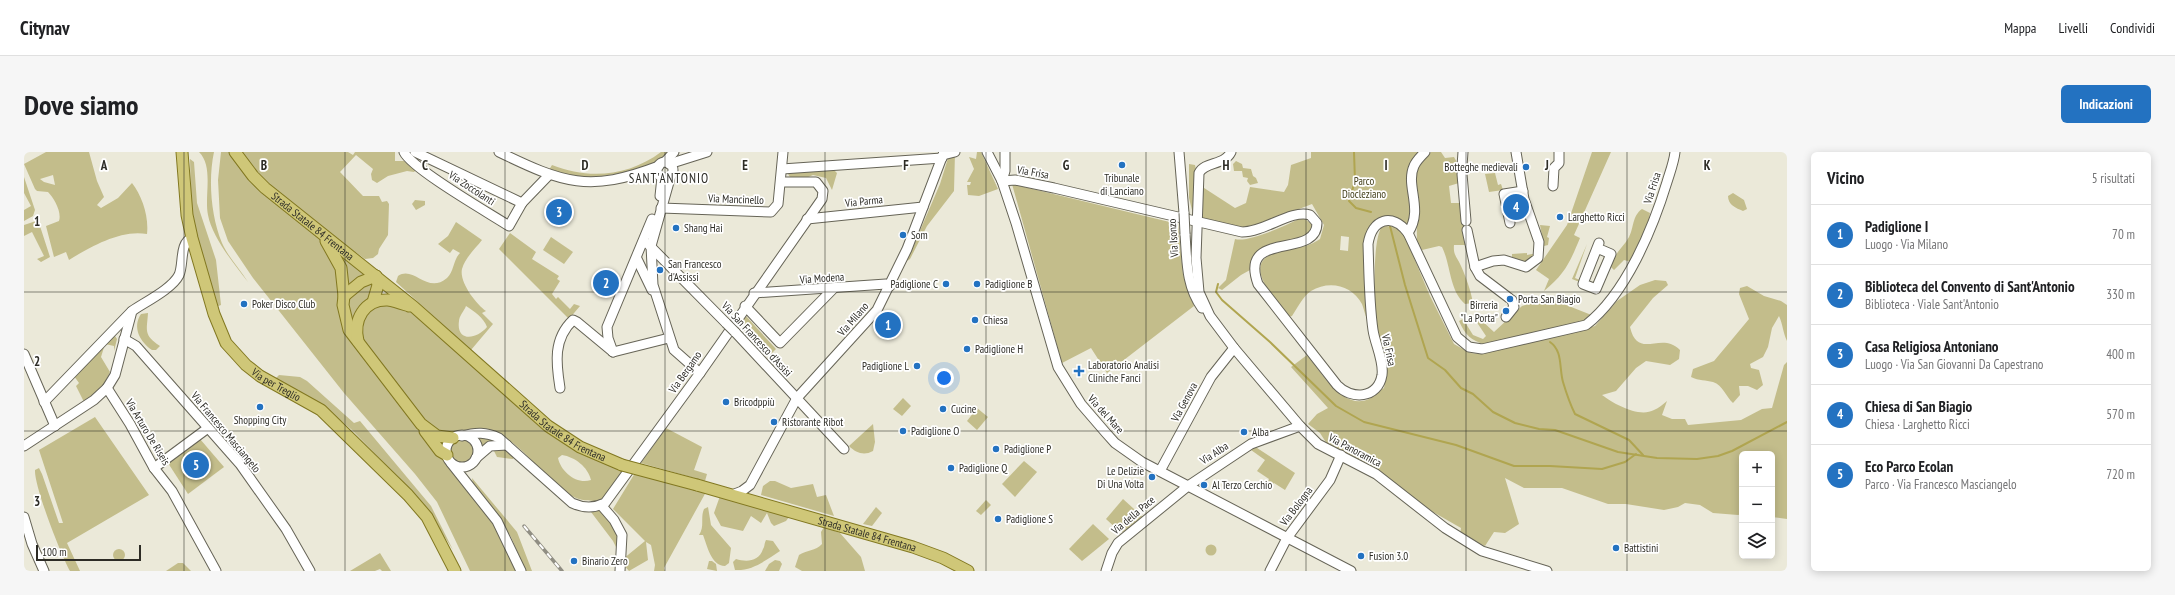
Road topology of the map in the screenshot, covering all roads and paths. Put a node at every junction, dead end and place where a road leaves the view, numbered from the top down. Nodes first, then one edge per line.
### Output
1 (182, 152) edge
2 (235, 152) edge
3 (404, 152) edge
4 (415, 152) edge
5 (499, 152) edge
6 (674, 152) edge
7 (679, 152) edge
8 (783, 152) edge
9 (955, 152) edge
10 (987, 152) edge
11 (1005, 152) edge
12 (1179, 152) edge
13 (1231, 152) edge
14 (1425, 152) edge
15 (1463, 152) edge
16 (1516, 152) edge
17 (1559, 152) edge
18 (1675, 152) edge
19 (697, 154) edge
20 (943, 155) edge
21 (668, 169) junction
22 (782, 169) junction
23 (549, 175) junction
24 (1002, 181) junction
25 (781, 182) junction
26 (1553, 186) dead end
27 (1522, 192) junction
28 (522, 203) junction
29 (923, 207) junction
30 (661, 208) junction
31 (807, 219) junction
32 (1197, 221) junction
33 (1510, 223) dead end
34 (1408, 233) junction
35 (322, 234) junction
36 (192, 238) junction
37 (647, 244) junction
38 (637, 259) junction
39 (1476, 266) junction
40 (376, 276) junction
41 (890, 286) junction
42 (833, 289) junction
43 (754, 293) junction
44 (344, 296) junction
45 (656, 297) junction
46 (373, 302) junction
47 (746, 306) junction
48 (414, 307) junction
49 (132, 311) junction
50 (1210, 316) junction
51 (1506, 317) dead end
52 (124, 338) junction
53 (669, 338) junction
54 (359, 345) junction
55 (1234, 348) junction
56 (613, 352) junction
57 (24, 354) edge
58 (700, 373) junction
59 (107, 388) junction
60 (560, 388) dead end
61 (797, 398) junction
62 (44, 402) junction
63 (421, 424) junction
64 (55, 426) junction
65 (1300, 426) junction
66 (208, 428) junction
67 (458, 437) junction
68 (507, 444) junction
69 (24, 446) edge
70 (844, 449) dead end
71 (1341, 455) junction
72 (476, 458) junction
73 (449, 459) junction
74 (470, 465) junction
75 (154, 468) junction
76 (1160, 471) junction
77 (750, 485) junction
78 (1188, 486) junction
79 (471, 489) junction
80 (732, 495) junction
81 (751, 500) junction
82 (600, 505) junction
83 (24, 517) edge
84 (1286, 538) junction
85 (44, 571) edge
86 (216, 571) edge
87 (310, 571) edge
88 (455, 571) edge
89 (521, 571) edge
90 (620, 571) edge
91 (968, 571) edge
92 (1106, 571) edge
93 (1270, 571) edge
94 (1351, 571) edge
95 (1547, 571) edge

1 - 36 main road, Via per Treglio
2 - 35 main road, Strada Statale 84 Frentana
3 - 28 street, Via Zoccolanti
4 - 28 street
5 - 23 street
6 - 21 street
7 - 21 street
8 - 22 street, Via Mancinello
9 - 20 street
10 - 24 street, Via del Mare
11 - 24 street
12 - 50 street, Via Isonzo, bridge
13 - 32 street, Via Panoramica
14 - 34 street
15 - 39 street
16 - 27 street
17 - 26 street
18 - 34 street, Via Frisa
19 - 21 street
20 - 22 street
20 - 29 street, Via Milano
21 - 23 street
21 - 30 street
21 - 37 street
22 - 25 street, Via Mancinello
23 - 28 street
24 - 32 street, Via Frisa
24 - 76 street, Via del Mare
25 - 30 street, Via Mancinello
25 - 31 street, Via Bergamo
27 - 33 street
27 - 39 street
29 - 31 street, Via Parma
29 - 41 street, Via Milano
30 - 37 street
31 - 43 street, Via Bergamo
32 - 34 street, Via Frisa
32 - 50 street, Via Panoramica
35 - 40 main road, Strada Statale 84 Frentana
35 - 44 main road
36 - 49 street
36 - 88 main road, Via per Treglio
37 - 38 street
37 - 45 street
37 - 61 street, Via San Francesco d'Assisi, bridge
38 - 45 street
38 - 56 street
39 - 51 street
40 - 44 main road
40 - 46 main road
40 - 48 main road, Strada Statale 84 Frentana
41 - 42 street, Via Modena
41 - 61 street, Via Milano
42 - 43 street, Via Modena
42 - 47 street
43 - 47 street, Via Bergamo
44 - 54 main road
45 - 53 street
46 - 48 main road
46 - 54 main road
47 - 58 street, Via Bergamo
48 - 80 main road, Strada Statale 84 Frentana, bridge
49 - 52 street
49 - 62 street
50 - 55 street, Via Panoramica
52 - 59 street
52 - 66 street, Via Francesco Masciangelo
53 - 56 street
53 - 58 street
54 - 63 main road
55 - 65 street, Via Panoramica
55 - 76 street, Via Genova
56 - 60 street
57 - 62 street
58 - 82 street, Via Bergamo
59 - 64 street
59 - 75 street, Via Arturo De Riseis
61 - 70 street, Via San Francesco d'Assisi
61 - 77 street, Via Milano
62 - 64 street
63 - 67 main road
63 - 73 main road
64 - 69 street
65 - 71 street, Via Panoramica
65 - 78 street, Via Alba
66 - 75 street
66 - 87 street, Via Francesco Masciangelo
67 - 68 street
67 - 72 street
67 - 73 street
68 - 72 street
68 - 82 street
71 - 84 street, Via Bologna
71 - 95 street, Via Panoramica
72 - 74 street
73 - 74 street
73 - 79 street
74 - 79 street
75 - 86 street, Via Arturo De Riseis
76 - 78 street, Via del Mare
77 - 80 street
77 - 81 street
78 - 84 street, Via del Mare
78 - 92 street, Via della Pace
79 - 89 street
80 - 81 main road, Strada Statale 84 Frentana
81 - 91 main road, Strada Statale 84 Frentana
82 - 90 street
83 - 85 street
84 - 93 street, Via Bologna
84 - 94 street, Via del Mare

